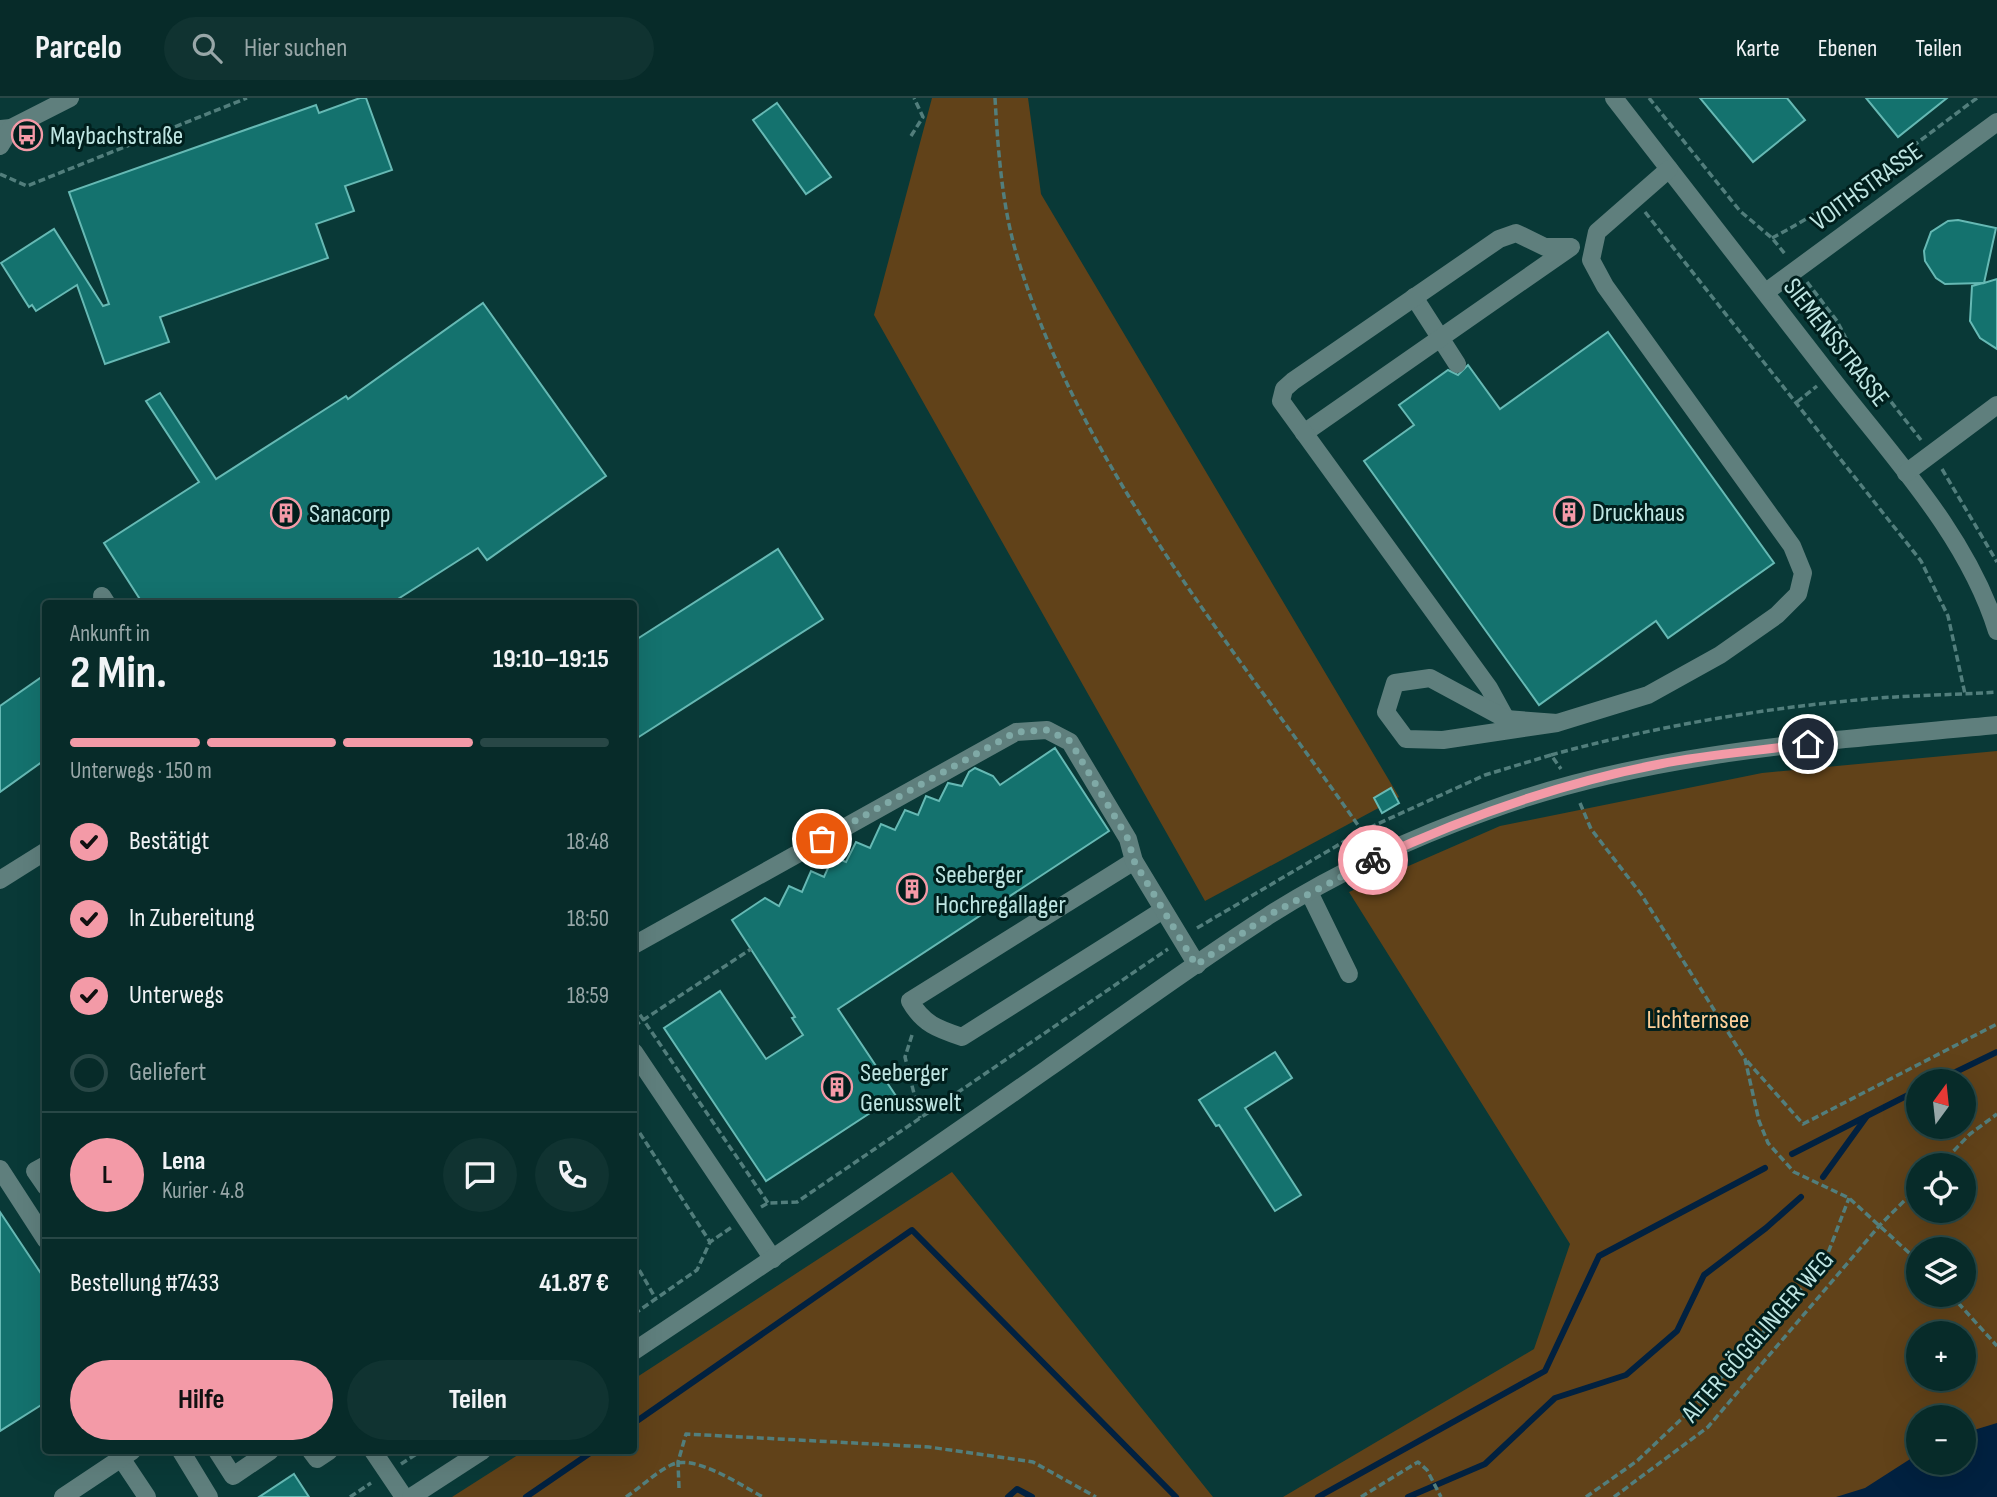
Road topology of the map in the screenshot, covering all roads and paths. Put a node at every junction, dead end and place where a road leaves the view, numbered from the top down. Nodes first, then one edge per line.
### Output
1 (71, 98) edge
2 (247, 98) edge
3 (914, 98) edge
4 (995, 98) edge
5 (1614, 98) edge
6 (1649, 98) edge
7 (1977, 98) edge
8 (1997, 122) edge
9 (6, 128) edge
10 (911, 136) dead end
11 (0, 146) edge
12 (1669, 169) junction
13 (0, 174) edge
14 (1635, 199) junction
15 (1597, 232) junction
16 (1772, 238) junction
17 (1570, 247) junction
18 (1797, 269) junction
19 (1766, 292) junction
20 (1414, 298) junction
21 (1441, 337) junction
22 (1457, 364) dead end
23 (1997, 405) edge
24 (1304, 433) junction
25 (1932, 453) junction
26 (1906, 473) junction
27 (1997, 562) edge
28 (1994, 612) edge
29 (1997, 631) edge
30 (1997, 692) edge
31 (1965, 694) junction
32 (1506, 719) junction
33 (1557, 723) junction
34 (1997, 725) edge
35 (1551, 755) junction
36 (1572, 785) junction
37 (1362, 831) junction
38 (42, 854) edge
39 (1134, 861) junction
40 (0, 880) edge
41 (1309, 892) junction
42 (1163, 910) junction
43 (1181, 940) junction
44 (637, 943) edge
45 (751, 949) dead end
46 (1196, 965) junction
47 (1349, 974) dead end
48 (637, 1010) edge
49 (919, 1016) junction
50 (637, 1024) edge
51 (1997, 1024) edge
52 (1745, 1059) junction
53 (637, 1060) edge
54 (1997, 1114) edge
55 (920, 1118) junction
56 (637, 1129) edge
57 (1952, 1153) edge
58 (42, 1167) edge
59 (0, 1169) edge
60 (42, 1181) edge
61 (1849, 1198) junction
62 (1906, 1199) edge
63 (768, 1203) junction
64 (747, 1217) junction
65 (1880, 1225) junction
66 (42, 1234) edge
67 (710, 1242) junction
68 (1906, 1250) edge
69 (773, 1259) junction
70 (637, 1267) edge
71 (656, 1299) junction
72 (1962, 1307) edge
73 (637, 1312) edge
74 (1997, 1346) edge
75 (637, 1349) edge
76 (127, 1454) edge
77 (183, 1454) edge
78 (219, 1454) edge
79 (266, 1454) edge
80 (375, 1454) edge
81 (477, 1454) edge
82 (678, 1462) junction
83 (679, 1488) dead end
84 (63, 1497) edge
85 (146, 1497) edge
86 (209, 1497) edge
87 (404, 1497) edge
88 (411, 1497) edge
89 (626, 1497) edge
90 (763, 1497) edge
91 (1096, 1497) edge
92 (1361, 1497) edge
93 (1441, 1497) edge
94 (1586, 1497) edge
95 (1614, 1497) edge

1 - 9 street
2 - 13 path
3 - 10 path
4 - 37 path
5 - 12 street, SIEMENSSTRASSE
6 - 16 path
7 - 16 path
8 - 18 street, VOITHSTRASSE
9 - 11 street
12 - 14 street
12 - 19 street, SIEMENSSTRASSE
14 - 15 street
14 - 31 path
15 - 17 street
15 - 33 street
16 - 18 path
17 - 20 street
17 - 21 street
18 - 19 street, VOITHSTRASSE
18 - 25 path
19 - 26 street, SIEMENSSTRASSE
20 - 21 street
20 - 24 street
21 - 22 street
21 - 24 street
23 - 25 street
24 - 32 street
25 - 26 street
25 - 27 path
26 - 28 street, SIEMENSSTRASSE
28 - 29 street, SIEMENSSTRASSE
30 - 31 path
31 - 35 path
32 - 33 street
32 - 33 street
34 - 36 street
35 - 36 path
35 - 37 path
36 - 41 street
36 - 52 path
37 - 43 path
38 - 40 street
39 - 42 street
39 - 44 street
39 - 49 street
41 - 46 street
41 - 47 street
42 - 43 street
42 - 49 street
43 - 46 street
43 - 55 path
45 - 50 path, bridge
46 - 69 street
48 - 63 path
49 - 55 path
51 - 52 path
52 - 61 path
53 - 64 street
54 - 57 path
55 - 63 path
56 - 67 path
58 - 60 street
59 - 66 street
61 - 65 path
61 - 94 path
62 - 65 path, ALTER GÖGGLINGER WEG
63 - 64 path
64 - 67 path
64 - 69 street
65 - 68 path
65 - 95 path, ALTER GÖGGLINGER WEG
67 - 71 path
69 - 75 street
70 - 71 path
71 - 73 path
72 - 74 path
76 - 84 street
76 - 85 street
77 - 86 street
78 - 79 street
80 - 87 street
81 - 88 street
82 - 83 path
82 - 89 path
82 - 90 path
82 - 91 path
92 - 93 path

